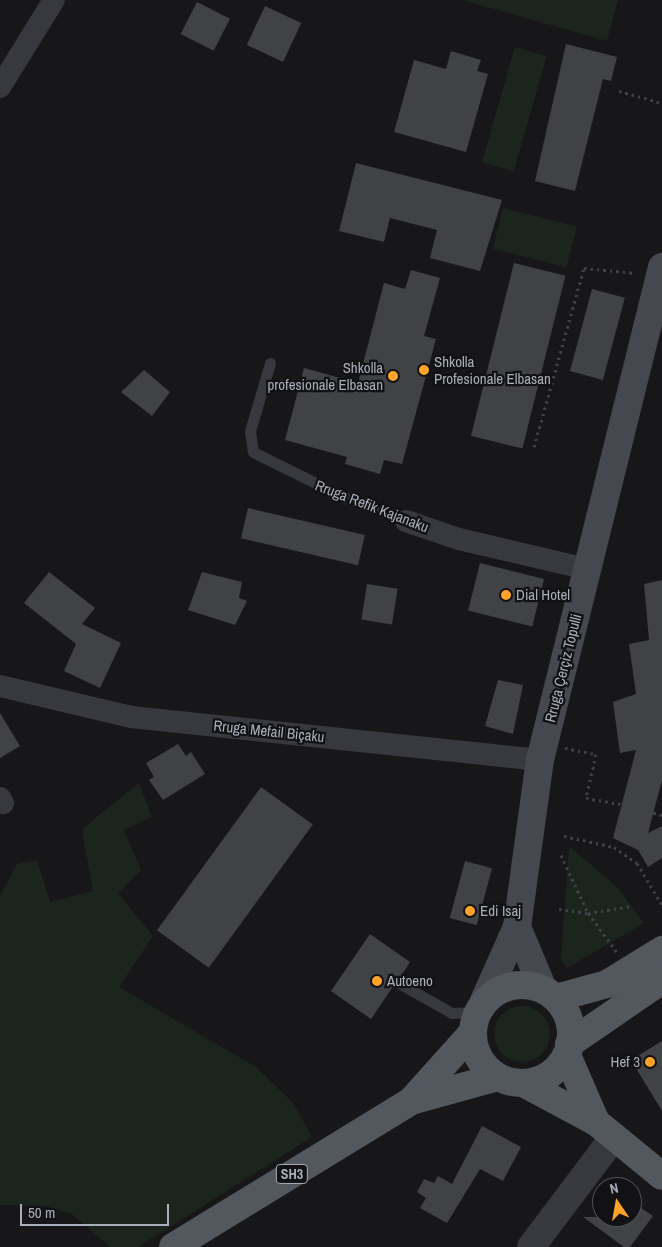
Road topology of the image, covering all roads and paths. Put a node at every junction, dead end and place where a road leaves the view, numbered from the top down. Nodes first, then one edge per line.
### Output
1 (54, 0) edge
2 (0, 87) edge
3 (619, 91) dead end
4 (662, 103) edge
5 (651, 270) edge
6 (653, 342) edge
7 (270, 363) dead end
8 (534, 447) dead end
9 (406, 521) joint
10 (587, 569) junction
11 (0, 686) edge
12 (542, 752) junction
13 (621, 804) dead end
14 (647, 811) dead end
15 (662, 815) edge
16 (564, 836) dead end
17 (562, 855) dead end
18 (662, 905) edge
19 (631, 906) dead end
20 (558, 909) dead end
21 (588, 913) junction
22 (517, 927) junction
23 (662, 950) edge
24 (618, 952) dead end
25 (662, 980) edge
26 (397, 982) dead end
27 (550, 994) junction
28 (479, 1015) junction
29 (568, 1049) junction
30 (510, 1080) junction
31 (411, 1101) junction
32 (605, 1130) junction
33 (662, 1176) edge
34 (173, 1247) edge
35 (531, 1247) edge

1 - 2 street
3 - 4 path
5 - 6 main road, Rruga Çerçiz Topulli
5 - 8 path
6 - 10 main road, Rruga Çerçiz Topulli
7 - 9 lane, Rruga Refik Kajanaku
9 - 10 street, Rruga Refik Kajanaku
10 - 12 main road, Rruga Çerçiz Topulli
11 - 12 street, Rruga Mefail Biçaku
12 - 13 path
12 - 22 main road, Rruga Çerçiz Topulli
14 - 15 path
16 - 18 path
17 - 21 path
19 - 21 path
20 - 21 path
21 - 24 path
22 - 27 main road
22 - 28 main road
23 - 27 main road
25 - 29 main road
26 - 28 lane
27 - 28 main road, SH3
27 - 29 main road
28 - 30 main road
28 - 31 main road, SH3
29 - 30 main road, SH3
29 - 32 main road
30 - 31 main road, SH3
30 - 32 main road
31 - 34 main road, SH3
32 - 33 main road
32 - 35 street

